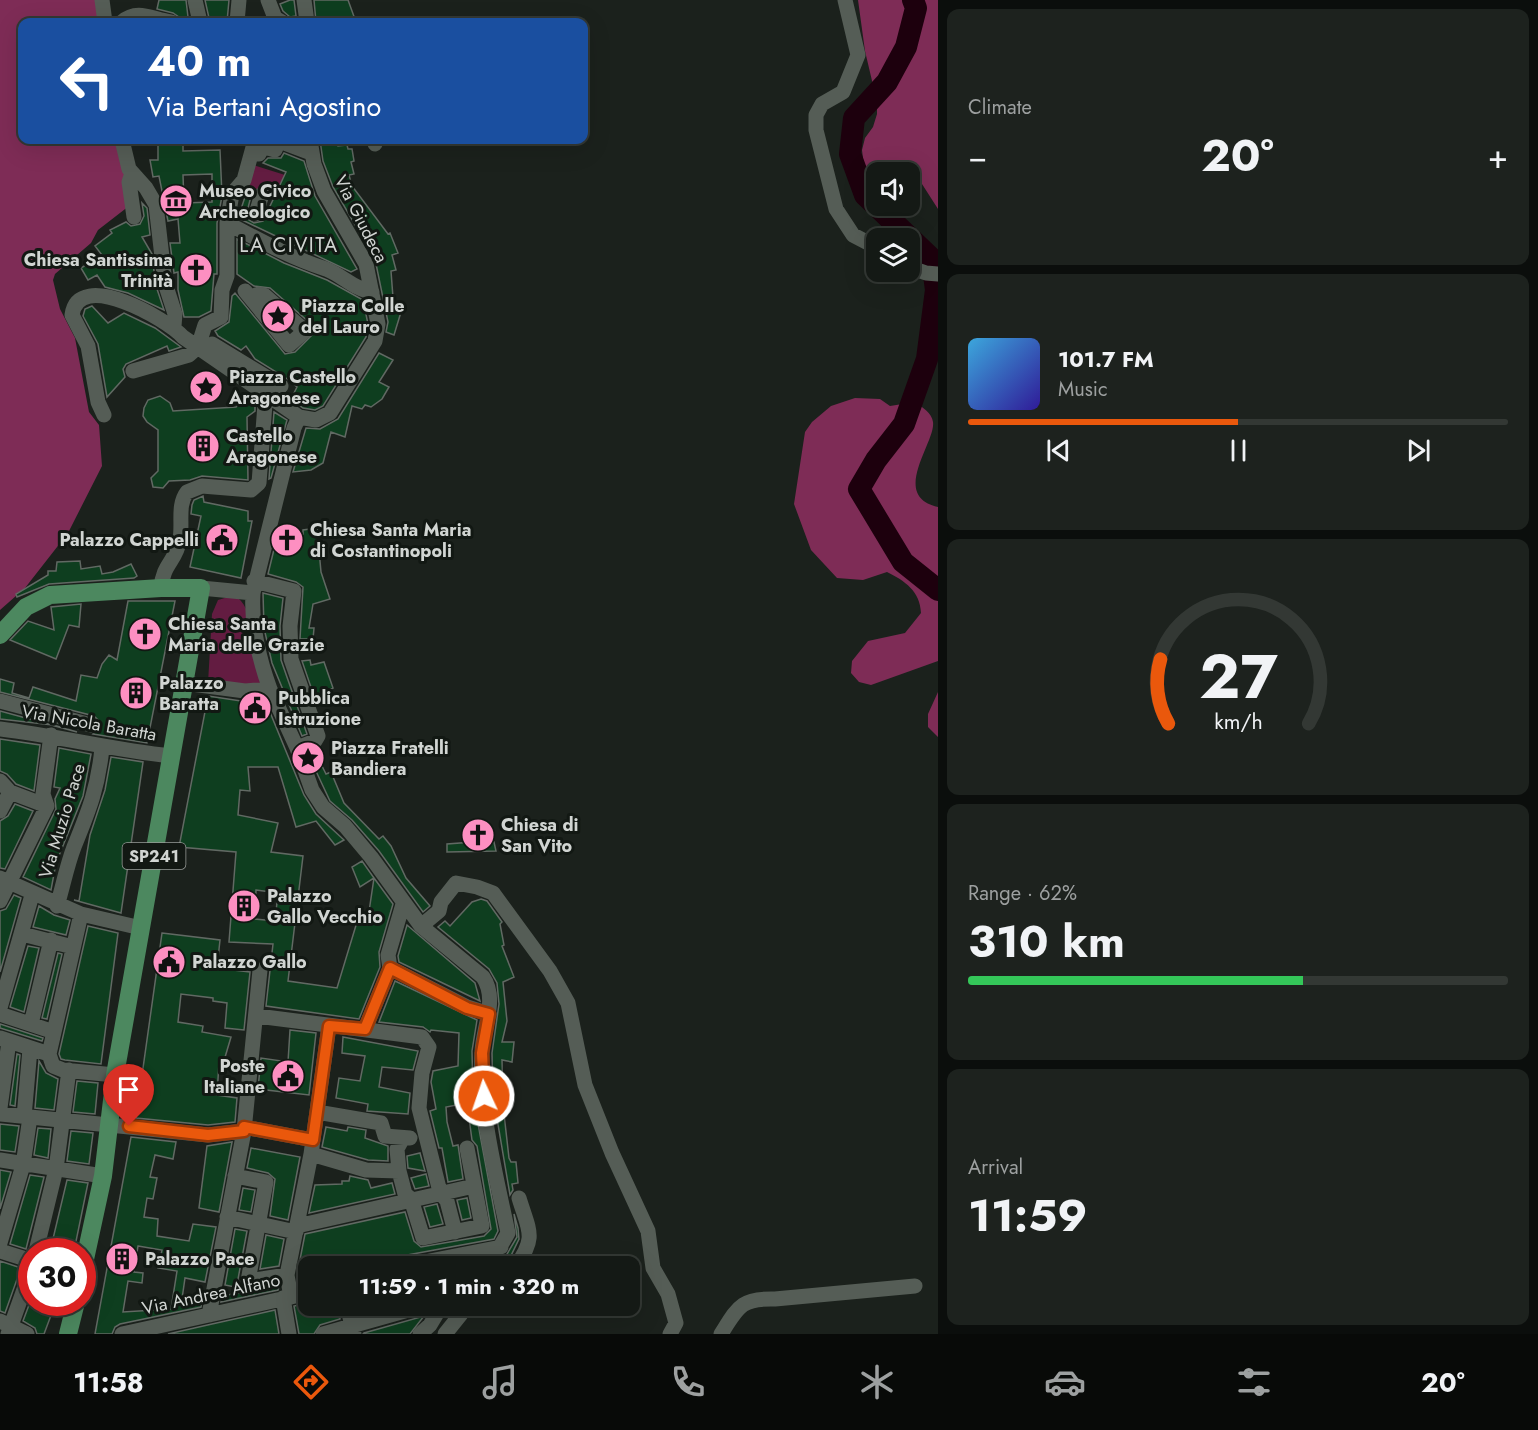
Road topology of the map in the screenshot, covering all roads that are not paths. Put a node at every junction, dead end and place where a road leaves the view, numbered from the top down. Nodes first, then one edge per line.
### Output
1 (102, 0) edge
2 (195, 0) edge
3 (239, 0) edge
4 (268, 0) edge
5 (304, 0) edge
6 (845, 0) edge
7 (104, 18) edge
8 (129, 18) edge
9 (156, 18) edge
10 (199, 18) edge
11 (237, 18) edge
12 (275, 18) edge
13 (306, 18) edge
14 (123, 144) edge
15 (278, 144) edge
16 (253, 146) edge
17 (311, 146) edge
18 (132, 173) junction
19 (262, 194) dead end
20 (256, 214) dead end
21 (134, 217) dead end
22 (227, 223) junction
23 (866, 242) edge
24 (227, 276) junction
25 (246, 292) dead end
26 (372, 292) junction
27 (178, 332) junction
28 (200, 341) junction
29 (133, 371) dead end
30 (281, 386) dead end
31 (268, 396) junction
32 (104, 415) dead end
33 (300, 417) junction
34 (161, 588) junction
35 (201, 588) junction
36 (250, 589) junction
37 (0, 635) edge
38 (184, 683) junction
39 (270, 689) junction
40 (0, 701) edge
41 (91, 725) dead end
42 (0, 729) edge
43 (51, 735) junction
44 (296, 746) junction
45 (102, 748) junction
46 (171, 756) junction
47 (5, 787) edge
48 (47, 806) junction
49 (0, 811) edge
50 (4, 880) edge
51 (32, 895) junction
52 (0, 901) edge
53 (403, 904) junction
54 (57, 906) junction
55 (81, 915) junction
56 (421, 926) junction
57 (141, 928) junction
58 (22, 933) junction
59 (51, 940) junction
60 (73, 947) junction
61 (390, 968) junction
62 (260, 970) dead end
63 (0, 1008) edge
64 (0, 1014) edge
65 (489, 1014) junction
66 (257, 1016) junction
67 (31, 1024) junction
68 (329, 1026) junction
69 (365, 1029) junction
70 (54, 1032) junction
71 (4, 1040) edge
72 (30, 1048) junction
73 (50, 1054) junction
74 (69, 1070) junction
75 (115, 1075) junction
76 (0, 1108) edge
77 (317, 1112) junction
78 (0, 1114) edge
79 (27, 1117) junction
80 (63, 1119) junction
81 (109, 1123) junction
82 (244, 1129) junction
83 (403, 1138) junction
84 (425, 1139) junction
85 (312, 1147) junction
86 (467, 1148) dead end
87 (0, 1160) edge
88 (23, 1165) junction
89 (56, 1169) junction
90 (399, 1171) junction
91 (103, 1176) junction
92 (235, 1176) junction
93 (474, 1186) junction
94 (440, 1192) junction
95 (519, 1198) dead end
96 (411, 1199) junction
97 (227, 1217) junction
98 (259, 1224) junction
99 (297, 1229) junction
100 (455, 1232) junction
101 (39, 1238) edge
102 (90, 1238) edge
103 (0, 1243) edge
104 (501, 1247) junction
105 (0, 1251) edge
106 (455, 1256) edge
107 (495, 1256) edge
108 (524, 1256) edge
109 (18, 1257) edge
110 (287, 1275) junction
111 (915, 1286) dead end
112 (298, 1296) edge
113 (287, 1298) junction
114 (18, 1299) edge
115 (209, 1315) junction
116 (72, 1316) edge
117 (350, 1316) edge
118 (403, 1316) edge
119 (435, 1316) edge
120 (458, 1316) edge
121 (6, 1327) edge
122 (190, 1327) edge
123 (354, 1331) edge
124 (434, 1332) edge
125 (27, 1334) edge
126 (68, 1334) edge
127 (122, 1334) edge
128 (289, 1334) edge
129 (323, 1334) edge
130 (670, 1334) edge
131 (721, 1334) edge

1 - 7 street
2 - 10 street
3 - 11 street
4 - 12 street
5 - 13 street
6 - 23 street
8 - 9 street
14 - 18 street
15 - 16 street
16 - 22 street
17 - 26 street, Via Giudeca
18 - 21 street
18 - 27 street
19 - 20 street
22 - 24 street
22 - 26 street
24 - 25 street
24 - 28 street
26 - 33 street, Via Giudeca
27 - 28 street
27 - 32 street
28 - 29 street
28 - 30 street
28 - 31 street
31 - 33 street
31 - 34 street
33 - 36 street
34 - 35 main road
34 - 37 main road
35 - 36 street
35 - 38 main road, SP241
36 - 39 street
36 - 44 street
38 - 39 street
38 - 46 main road, SP241
39 - 44 street
40 - 41 street
42 - 43 street, Via Nicola Baratta
43 - 45 street, Via Nicola Baratta
43 - 48 street
44 - 53 street
45 - 46 street, Via Nicola Baratta
45 - 54 street, Via Muzio Pace
46 - 57 main road, SP241
47 - 48 street
47 - 49 street
48 - 50 street
50 - 51 street
50 - 52 street
51 - 54 street
51 - 58 street
53 - 56 street
53 - 61 street
54 - 55 street
55 - 57 street
55 - 60 street
56 - 65 street
56 - 130 street
57 - 75 main road, SP241
58 - 59 street
58 - 63 street
59 - 60 street
59 - 67 street
60 - 70 street
61 - 65 street
61 - 69 street
62 - 66 street
64 - 67 street
65 - 104 street
66 - 68 street
66 - 82 street
67 - 70 street
68 - 69 street
68 - 77 street
69 - 84 street
70 - 73 street
71 - 72 street
71 - 76 street
72 - 73 street
72 - 79 street
73 - 74 street
74 - 75 street
74 - 80 street
75 - 81 main road, SP241
77 - 83 street
77 - 85 street
78 - 79 street
79 - 80 street
79 - 88 street
80 - 81 street
80 - 89 street
81 - 82 street
81 - 91 main road, SP241
82 - 85 street
82 - 92 street
83 - 84 street
83 - 90 street
84 - 94 street
85 - 90 street
85 - 99 street
86 - 93 street
87 - 88 street
88 - 89 street
88 - 103 street
89 - 91 street
89 - 101 street
90 - 96 street
91 - 102 main road, SP241
92 - 97 street
92 - 98 street
93 - 94 street
93 - 100 street
94 - 96 street
94 - 100 street
95 - 108 street
96 - 99 street
96 - 100 street
97 - 98 street
97 - 115 street
98 - 99 street
98 - 110 street
99 - 110 street
104 - 106 street
104 - 107 street
105 - 109 street
110 - 113 street
111 - 131 street
112 - 113 street, Via Andrea Alfano
113 - 115 street, Via Andrea Alfano
113 - 128 street
114 - 121 street
115 - 122 street, Via Andrea Alfano
116 - 126 main road
117 - 123 street
118 - 123 street
119 - 124 street
120 - 124 street
121 - 125 street
122 - 127 street, Via Andrea Alfano
123 - 129 street

